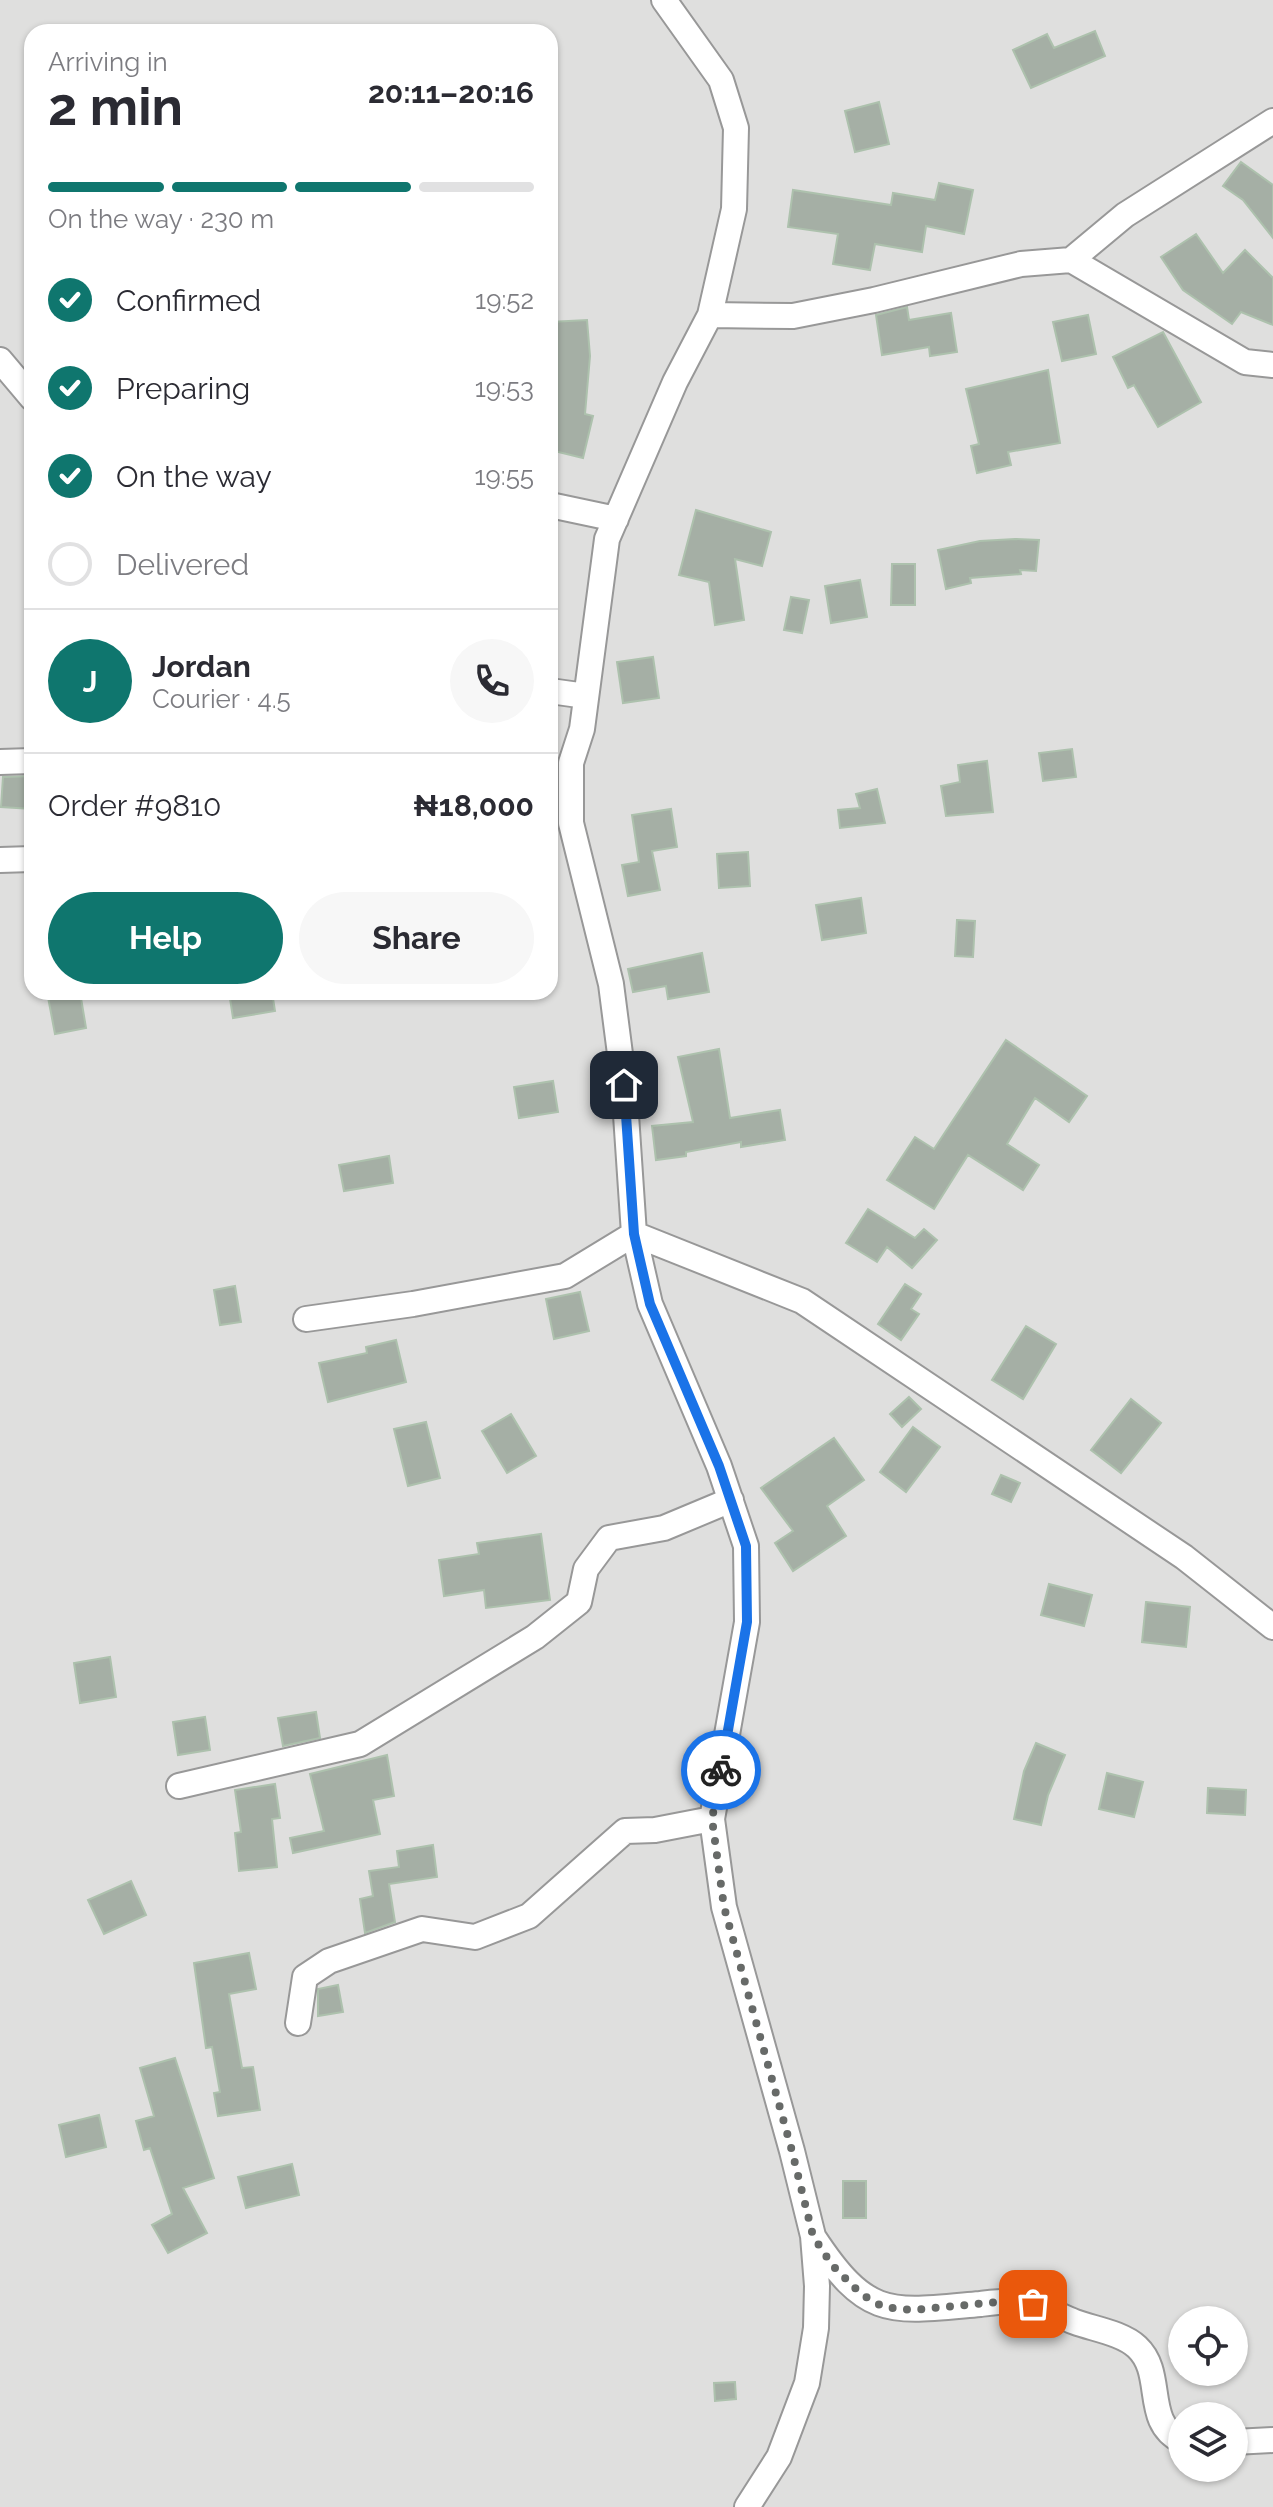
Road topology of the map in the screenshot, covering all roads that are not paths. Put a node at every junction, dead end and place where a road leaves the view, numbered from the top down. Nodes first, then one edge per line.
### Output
1 (664, 0) edge
2 (1273, 121) edge
3 (1071, 260) junction
4 (710, 315) junction
5 (0, 360) edge
6 (1273, 365) edge
7 (24, 388) edge
8 (558, 507) edge
9 (616, 519) junction
10 (558, 692) edge
11 (586, 696) junction
12 (24, 761) edge
13 (0, 762) edge
14 (24, 859) edge
15 (0, 860) edge
16 (634, 1234) junction
17 (306, 1319) dead end
18 (731, 1500) junction
19 (1273, 1627) edge
20 (179, 1786) dead end
21 (712, 1819) junction
22 (298, 2023) dead end
23 (813, 2236) junction
24 (1168, 2432) edge
25 (1273, 2440) edge
26 (1248, 2441) edge
27 (747, 2507) edge

1 - 4 street
2 - 3 street
3 - 4 street
3 - 6 street
4 - 9 street
5 - 7 street
8 - 9 street
9 - 11 street
10 - 11 street
11 - 16 street
12 - 13 street
14 - 15 street
16 - 17 street
16 - 18 street
16 - 19 street
18 - 20 street
18 - 21 street
21 - 22 street
21 - 23 street
23 - 24 street
23 - 27 street
25 - 26 street

